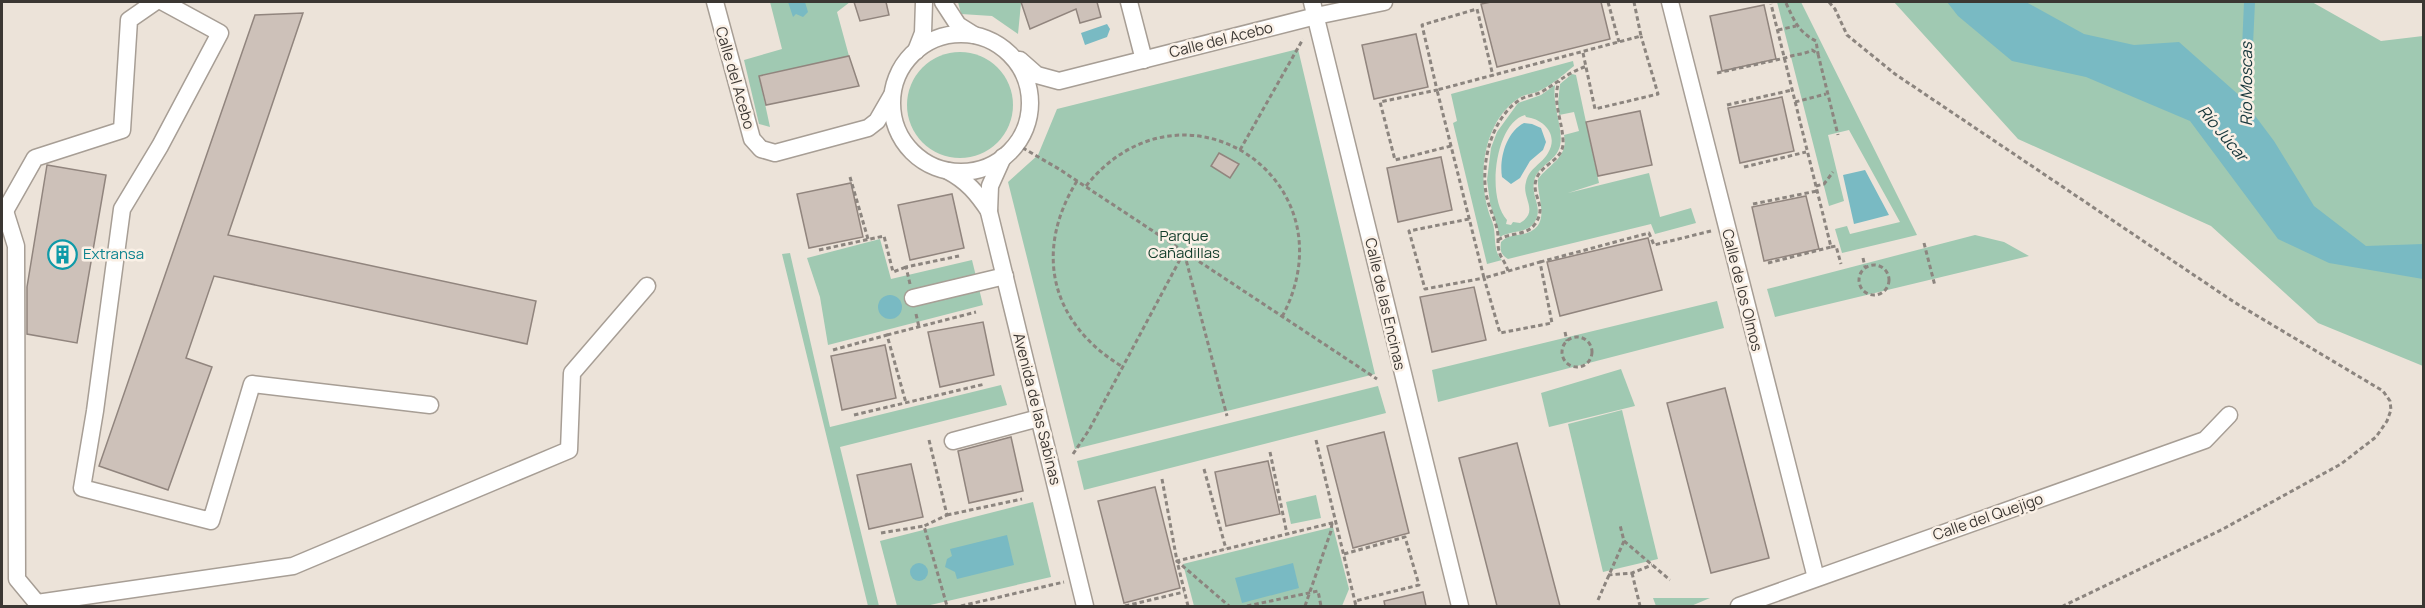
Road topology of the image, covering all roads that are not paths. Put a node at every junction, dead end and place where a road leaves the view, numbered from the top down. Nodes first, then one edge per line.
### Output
1 (155, 2) edge
2 (163, 2) edge
3 (715, 2) edge
4 (924, 2) edge
5 (943, 2) edge
6 (1129, 2) edge
7 (1384, 2) edge
8 (1670, 2) edge
9 (1314, 9) edge
10 (974, 35) junction
11 (1005, 49) junction
12 (916, 51) junction
13 (1144, 60) junction
14 (1059, 81) junction
15 (893, 92) junction
16 (1029, 117) junction
17 (868, 128) junction
18 (910, 149) junction
19 (1003, 158) junction
20 (945, 170) junction
21 (3, 211) edge
22 (989, 212) junction
23 (1005, 276) junction
24 (647, 286) dead end
25 (913, 298) dead end
26 (430, 405) dead end
27 (2229, 415) dead end
28 (1039, 418) junction
29 (953, 441) dead end
30 (1816, 578) junction
31 (1085, 606) edge
32 (1460, 606) edge
33 (1739, 606) edge

1 - 21 street
2 - 26 street
3 - 17 street, Calle del Acebo
4 - 12 street
5 - 10 street
6 - 13 street
7 - 9 street, Calle del Acebo
8 - 30 street, Calle de los Olmos
9 - 13 street, Calle del Acebo
9 - 32 street, Calle de las Encinas
10 - 11 street
10 - 12 street
11 - 14 street
11 - 16 street
12 - 15 street
13 - 14 street, Calle del Acebo
14 - 16 street
15 - 17 street
15 - 18 street
16 - 19 street
17 - 18 street
18 - 20 street
19 - 20 street
19 - 22 street, Avenida de las Sabinas
20 - 22 street, Avenida de las Sabinas
21 - 24 street
22 - 23 street, Avenida de las Sabinas
23 - 25 street
23 - 28 street, Avenida de las Sabinas
27 - 30 street, Calle del Quejigo
28 - 29 street
28 - 31 street, Avenida de las Sabinas
30 - 33 street, Calle del Quejigo

